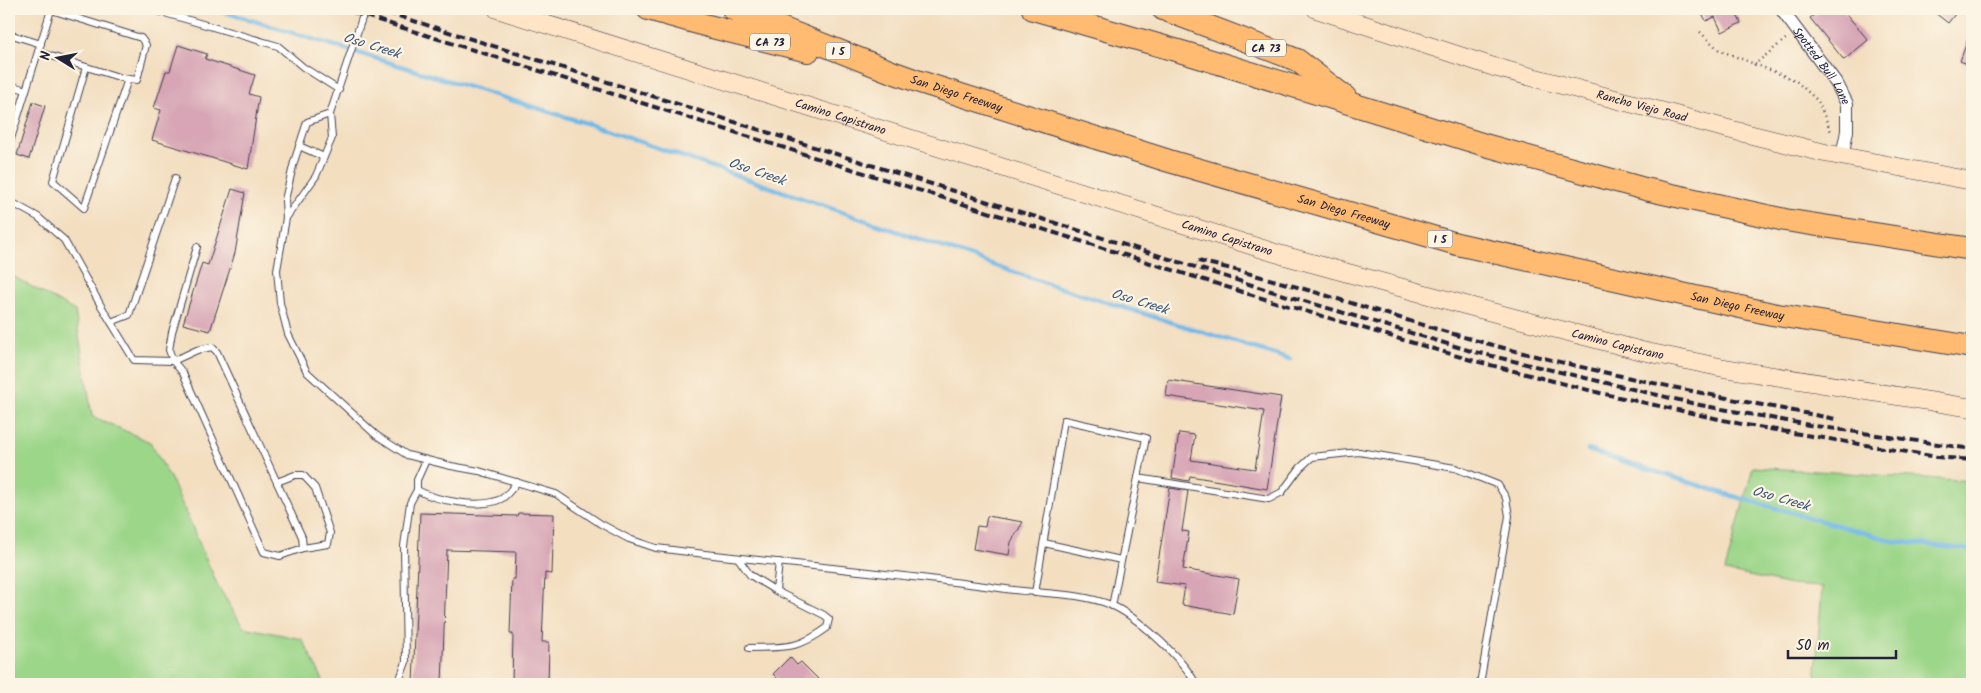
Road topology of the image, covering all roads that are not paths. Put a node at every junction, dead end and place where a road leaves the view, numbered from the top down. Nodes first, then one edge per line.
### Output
1 (49, 9) edge
2 (151, 9) edge
3 (365, 9) edge
4 (498, 9) edge
5 (648, 9) edge
6 (733, 9) edge
7 (1033, 9) edge
8 (1163, 9) edge
9 (1316, 9) edge
10 (1780, 9) edge
11 (9, 34) edge
12 (41, 44) junction
13 (38, 52) junction
14 (86, 67) junction
15 (892, 72) junction
16 (128, 79) junction
17 (9, 85) edge
18 (26, 90) junction
19 (339, 90) junction
20 (1358, 107) junction
21 (330, 114) junction
22 (9, 145) edge
23 (299, 146) junction
24 (324, 157) junction
25 (1842, 157) junction
26 (176, 178) dead end
27 (1972, 181) edge
28 (9, 200) edge
29 (286, 218) junction
30 (197, 248) dead end
31 (1972, 249) edge
32 (111, 322) junction
33 (1972, 347) edge
34 (173, 361) junction
35 (1972, 408) edge
36 (426, 460) junction
37 (1138, 478) junction
38 (276, 482) junction
39 (517, 482) junction
40 (417, 490) junction
41 (1044, 543) junction
42 (304, 548) junction
43 (738, 558) junction
44 (1121, 560) junction
45 (778, 562) junction
46 (776, 591) junction
47 (1035, 593) junction
48 (1112, 606) junction
49 (750, 648) dead end
50 (398, 684) edge
51 (1196, 684) edge
52 (1480, 684) edge

1 - 12 lane
1 - 16 lane
2 - 19 lane
3 - 19 lane
4 - 35 street, Camino Capistrano
5 - 15 highway, CA 73
6 - 15 highway, San Diego Freeway / I 5
7 - 20 highway
8 - 20 highway, CA 73
9 - 25 street, Rancho Viejo Road
10 - 25 street, Spotted Bull Lane
11 - 12 lane
12 - 13 lane
13 - 14 lane
13 - 18 lane
14 - 16 lane
14 - 16 lane
15 - 33 highway, San Diego Freeway / I 5
17 - 18 lane
18 - 22 lane
19 - 21 lane
20 - 31 highway
21 - 23 lane
21 - 24 lane
23 - 24 lane
23 - 29 lane
24 - 29 lane
25 - 27 street, Rancho Viejo Road
26 - 32 lane
28 - 32 lane
29 - 36 lane
30 - 34 lane
32 - 34 lane
34 - 38 lane
34 - 42 lane
36 - 39 lane
36 - 40 lane
37 - 41 lane
37 - 44 lane
37 - 52 lane
38 - 42 lane
38 - 42 lane
39 - 40 lane
39 - 43 lane
40 - 50 lane
41 - 44 lane
41 - 47 lane
43 - 45 lane
43 - 46 lane
44 - 48 lane
45 - 46 lane
45 - 47 lane
46 - 49 lane
47 - 48 lane
48 - 51 lane

